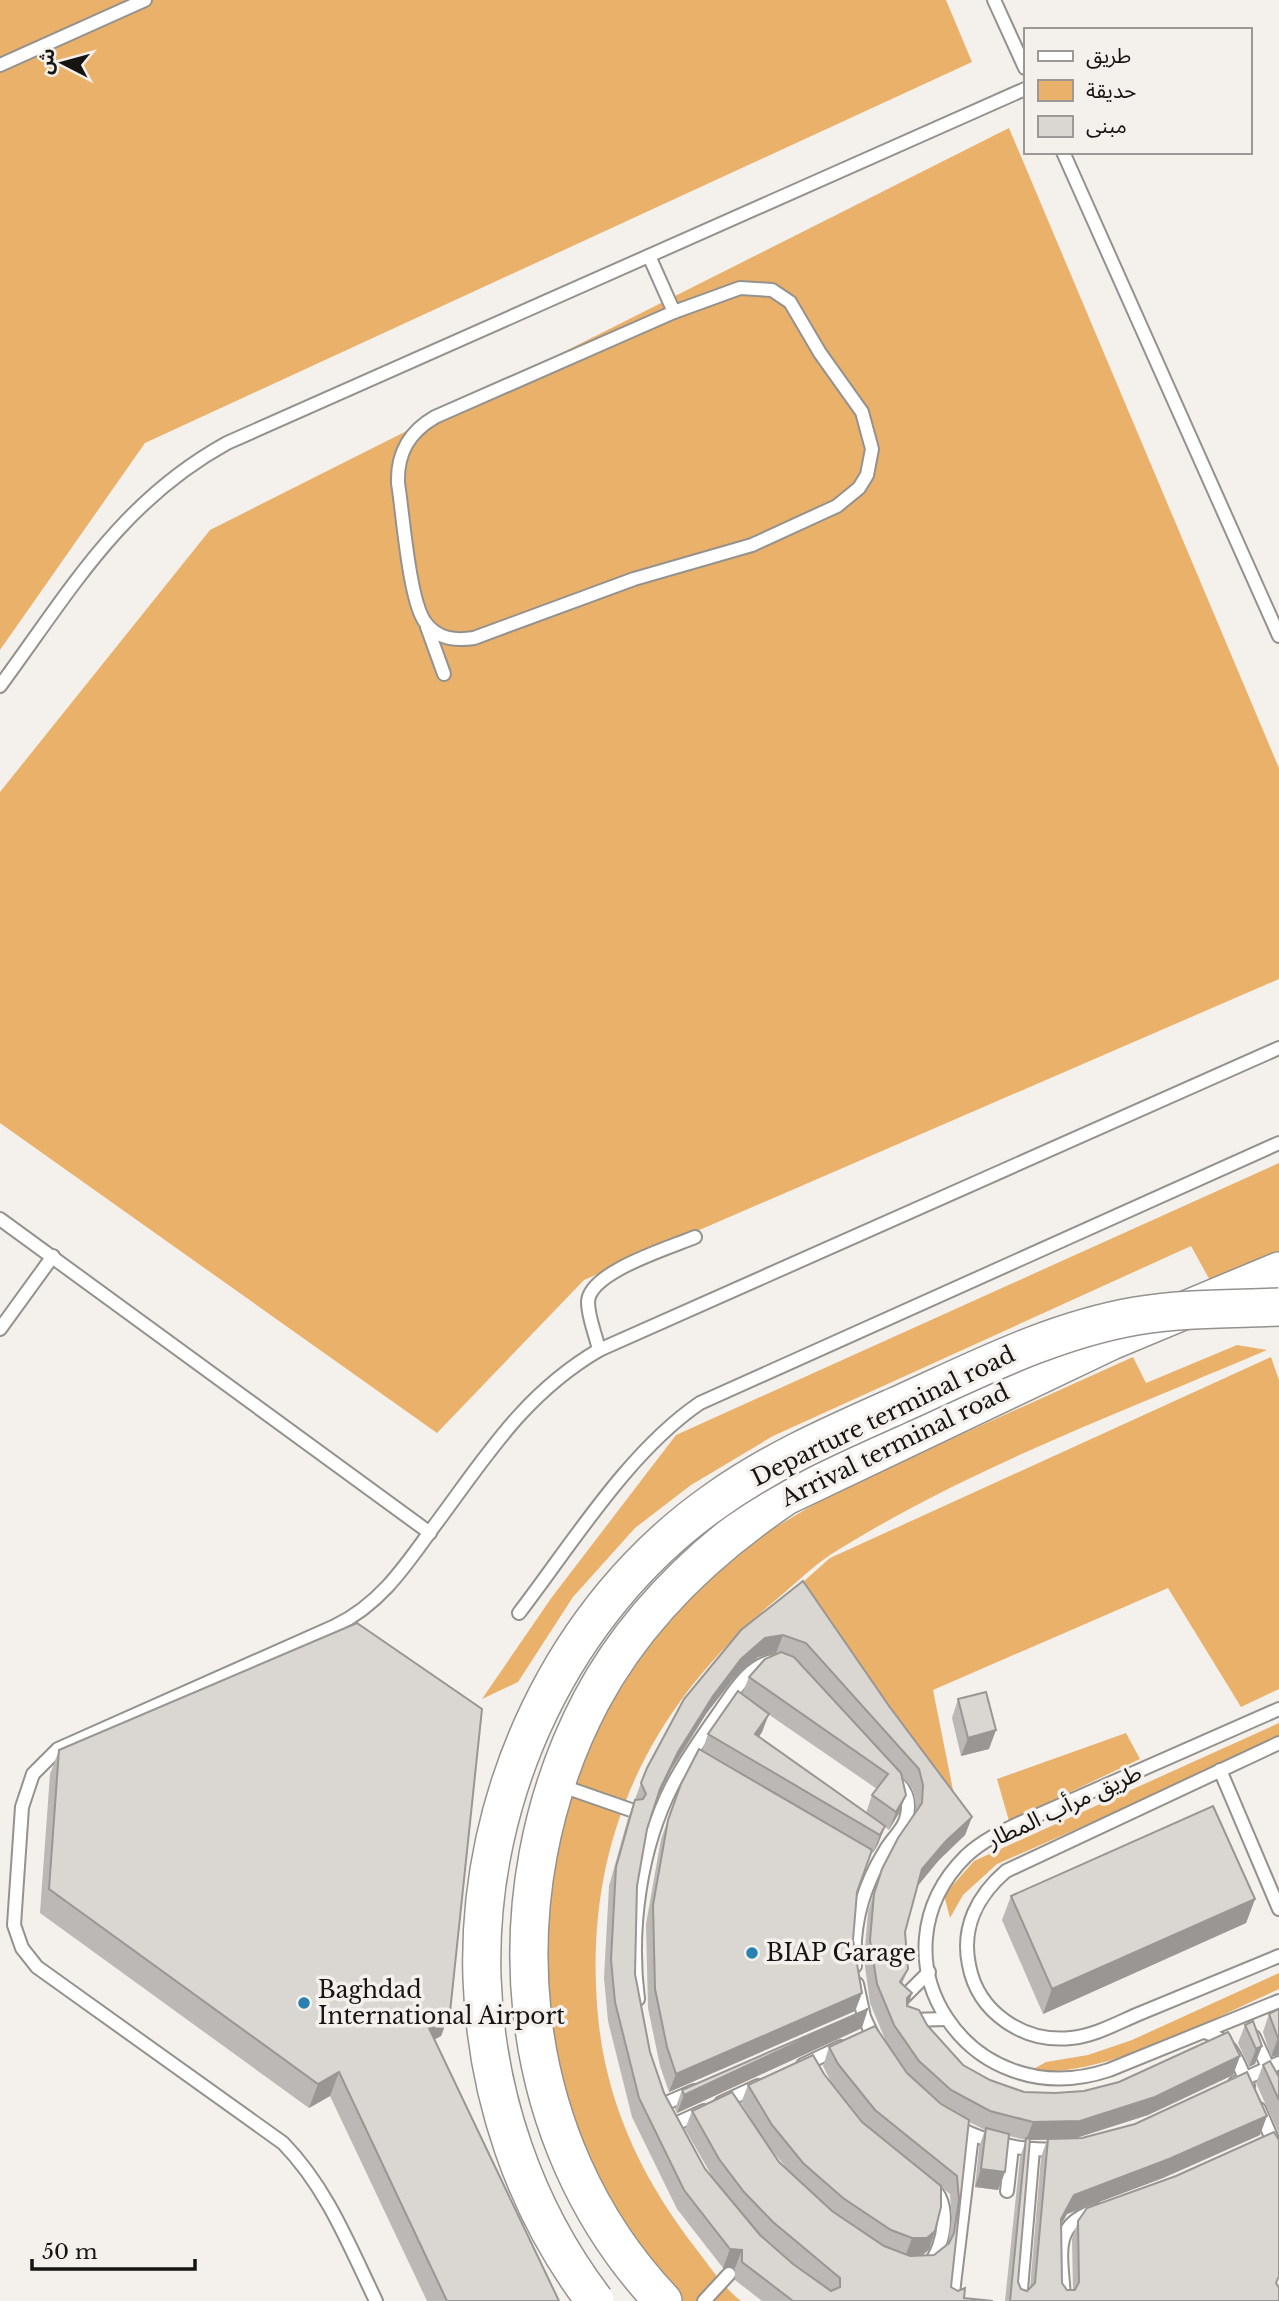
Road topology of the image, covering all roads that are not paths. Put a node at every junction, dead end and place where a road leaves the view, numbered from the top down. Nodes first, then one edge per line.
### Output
1 (145, 0) edge
2 (994, 0) edge
3 (0, 65) edge
4 (1024, 66) edge
5 (1024, 89) edge
6 (1064, 154) edge
7 (649, 256) junction
8 (674, 312) junction
9 (426, 624) junction
10 (1279, 636) edge
11 (444, 674) dead end
12 (0, 686) edge
13 (1279, 1048) edge
14 (1279, 1143) edge
15 (0, 1219) edge
16 (695, 1237) dead end
17 (53, 1256) junction
18 (1279, 1271) edge
19 (1279, 1307) edge
20 (0, 1329) edge
21 (599, 1350) junction
22 (430, 1532) junction
23 (519, 1613) dead end
24 (793, 1668) edge
25 (1279, 1709) edge
26 (1279, 1743) edge
27 (884, 1769) edge
28 (1220, 1770) junction
29 (555, 1783) junction
30 (631, 1810) edge
31 (1279, 1909) edge
32 (1279, 1956) edge
33 (929, 1972) junction
34 (902, 1999) edge
35 (1279, 2001) edge
36 (1257, 2010) junction
37 (641, 2017) edge
38 (947, 2018) junction
39 (908, 2020) edge
40 (1205, 2032) junction
41 (871, 2034) junction
42 (882, 2056) edge
43 (1274, 2065) edge
44 (1245, 2078) junction
45 (710, 2083) edge
46 (1220, 2090) edge
47 (1279, 2091) edge
48 (939, 2116) edge
49 (972, 2135) junction
50 (1012, 2147) junction
51 (1071, 2149) edge
52 (1033, 2150) junction
53 (1279, 2155) edge
54 (916, 2178) edge
55 (1007, 2191) dead end
56 (1118, 2204) edge
57 (914, 2272) edge
58 (729, 2274) dead end
59 (376, 2301) edge
60 (595, 2301) edge
61 (663, 2301) edge
62 (704, 2301) edge
63 (952, 2301) edge
64 (1020, 2301) edge
65 (1064, 2301) edge

1 - 3 lane
2 - 4 lane
5 - 7 lane
6 - 10 lane
7 - 8 lane
7 - 12 lane
8 - 9 lane
8 - 9 lane
9 - 11 lane
13 - 21 lane
14 - 23 lane
15 - 17 lane
16 - 21 lane
17 - 20 lane
17 - 22 lane
18 - 29 main road, Arrival terminal road
19 - 60 main road, Departure terminal road, bridge
21 - 22 lane
22 - 59 lane
24 - 37 lane
25 - 33 lane, طريق مرأب المطار
26 - 28 lane
27 - 41 lane
28 - 31 lane
28 - 32 lane
29 - 30 lane
29 - 61 main road, Arrival terminal road
33 - 34 lane
33 - 38 lane, طريق مرأب المطار
35 - 36 lane, طريق مرأب المطار
36 - 40 lane, طريق مرأب المطار
36 - 43 lane
38 - 39 lane
38 - 40 lane, طريق مرأب المطار
40 - 44 lane
41 - 42 lane
41 - 45 lane
43 - 44 lane
43 - 47 lane
44 - 46 lane
44 - 53 lane
48 - 49 lane
49 - 50 lane
49 - 63 lane
50 - 52 lane
50 - 55 lane
51 - 52 lane
52 - 64 lane
54 - 57 lane
56 - 65 lane
58 - 62 lane

